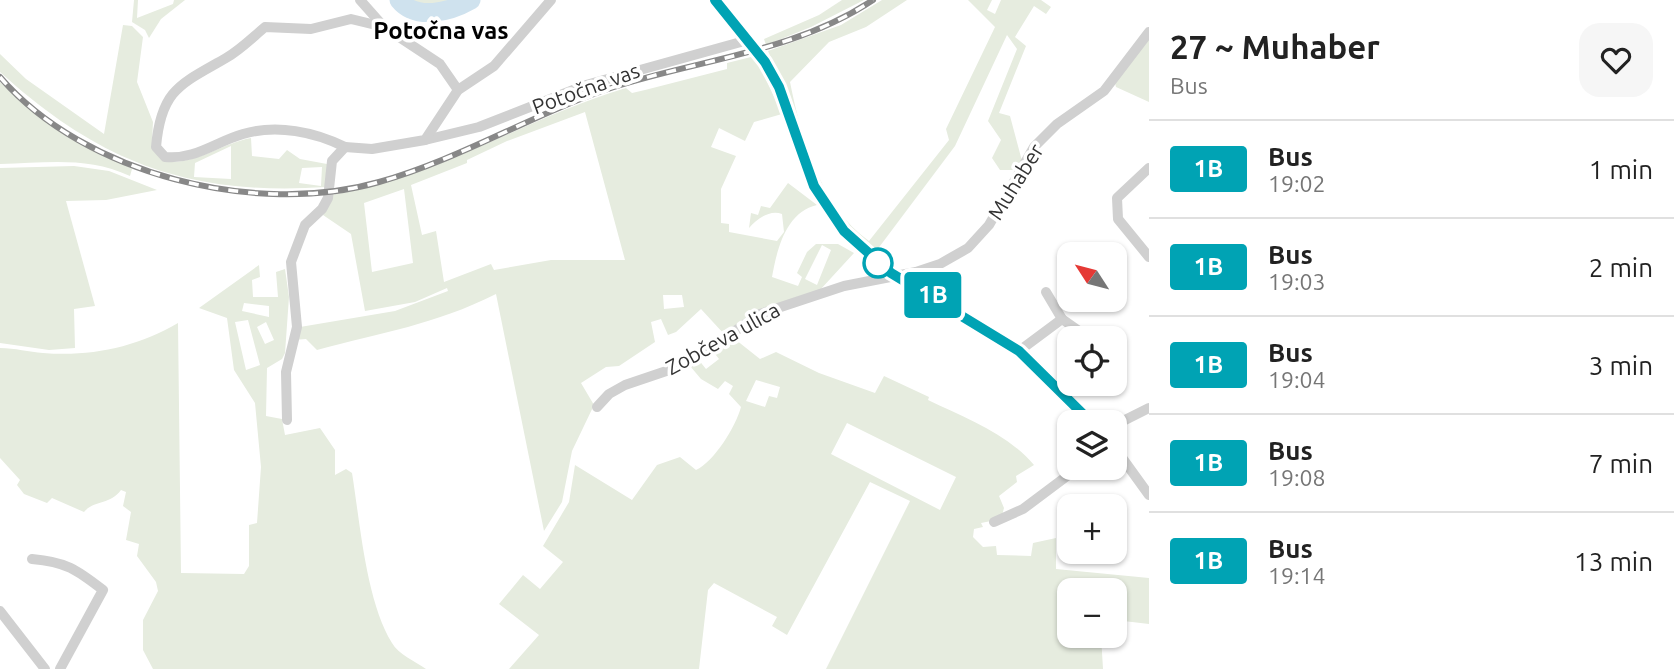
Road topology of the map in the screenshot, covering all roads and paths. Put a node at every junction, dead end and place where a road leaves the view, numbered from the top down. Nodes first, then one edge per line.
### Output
1 (360, 0) edge
2 (551, 0) edge
3 (715, 0) edge
4 (384, 27) junction
5 (1149, 32) edge
6 (748, 40) junction
7 (458, 90) junction
8 (425, 140) junction
9 (345, 147) junction
10 (1149, 168) edge
11 (1149, 257) edge
12 (896, 275) junction
13 (1046, 292) dead end
14 (1062, 319) junction
15 (1072, 326) edge
16 (1019, 351) junction
17 (597, 407) dead end
18 (1149, 408) edge
19 (1079, 410) edge
20 (1127, 419) edge
21 (287, 420) dead end
22 (1127, 465) edge
23 (1062, 480) edge
24 (1149, 495) edge
25 (994, 522) dead end
26 (32, 559) dead end
27 (0, 611) edge
28 (45, 669) edge
29 (60, 669) edge

1 - 4 street
2 - 7 street
3 - 6 street
4 - 7 street, Potočna vas
4 - 9 street, Potočna vas
5 - 12 street, Muhaber
6 - 8 street, Potočna vas
6 - 12 street
7 - 8 street
8 - 9 street, Potočna vas
9 - 21 street
10 - 11 street
12 - 16 street
12 - 17 street, Zobčeva ulica
13 - 14 street
14 - 15 street
14 - 16 street
16 - 19 street
18 - 20 street
22 - 24 street
23 - 25 street
26 - 29 street
27 - 28 street

